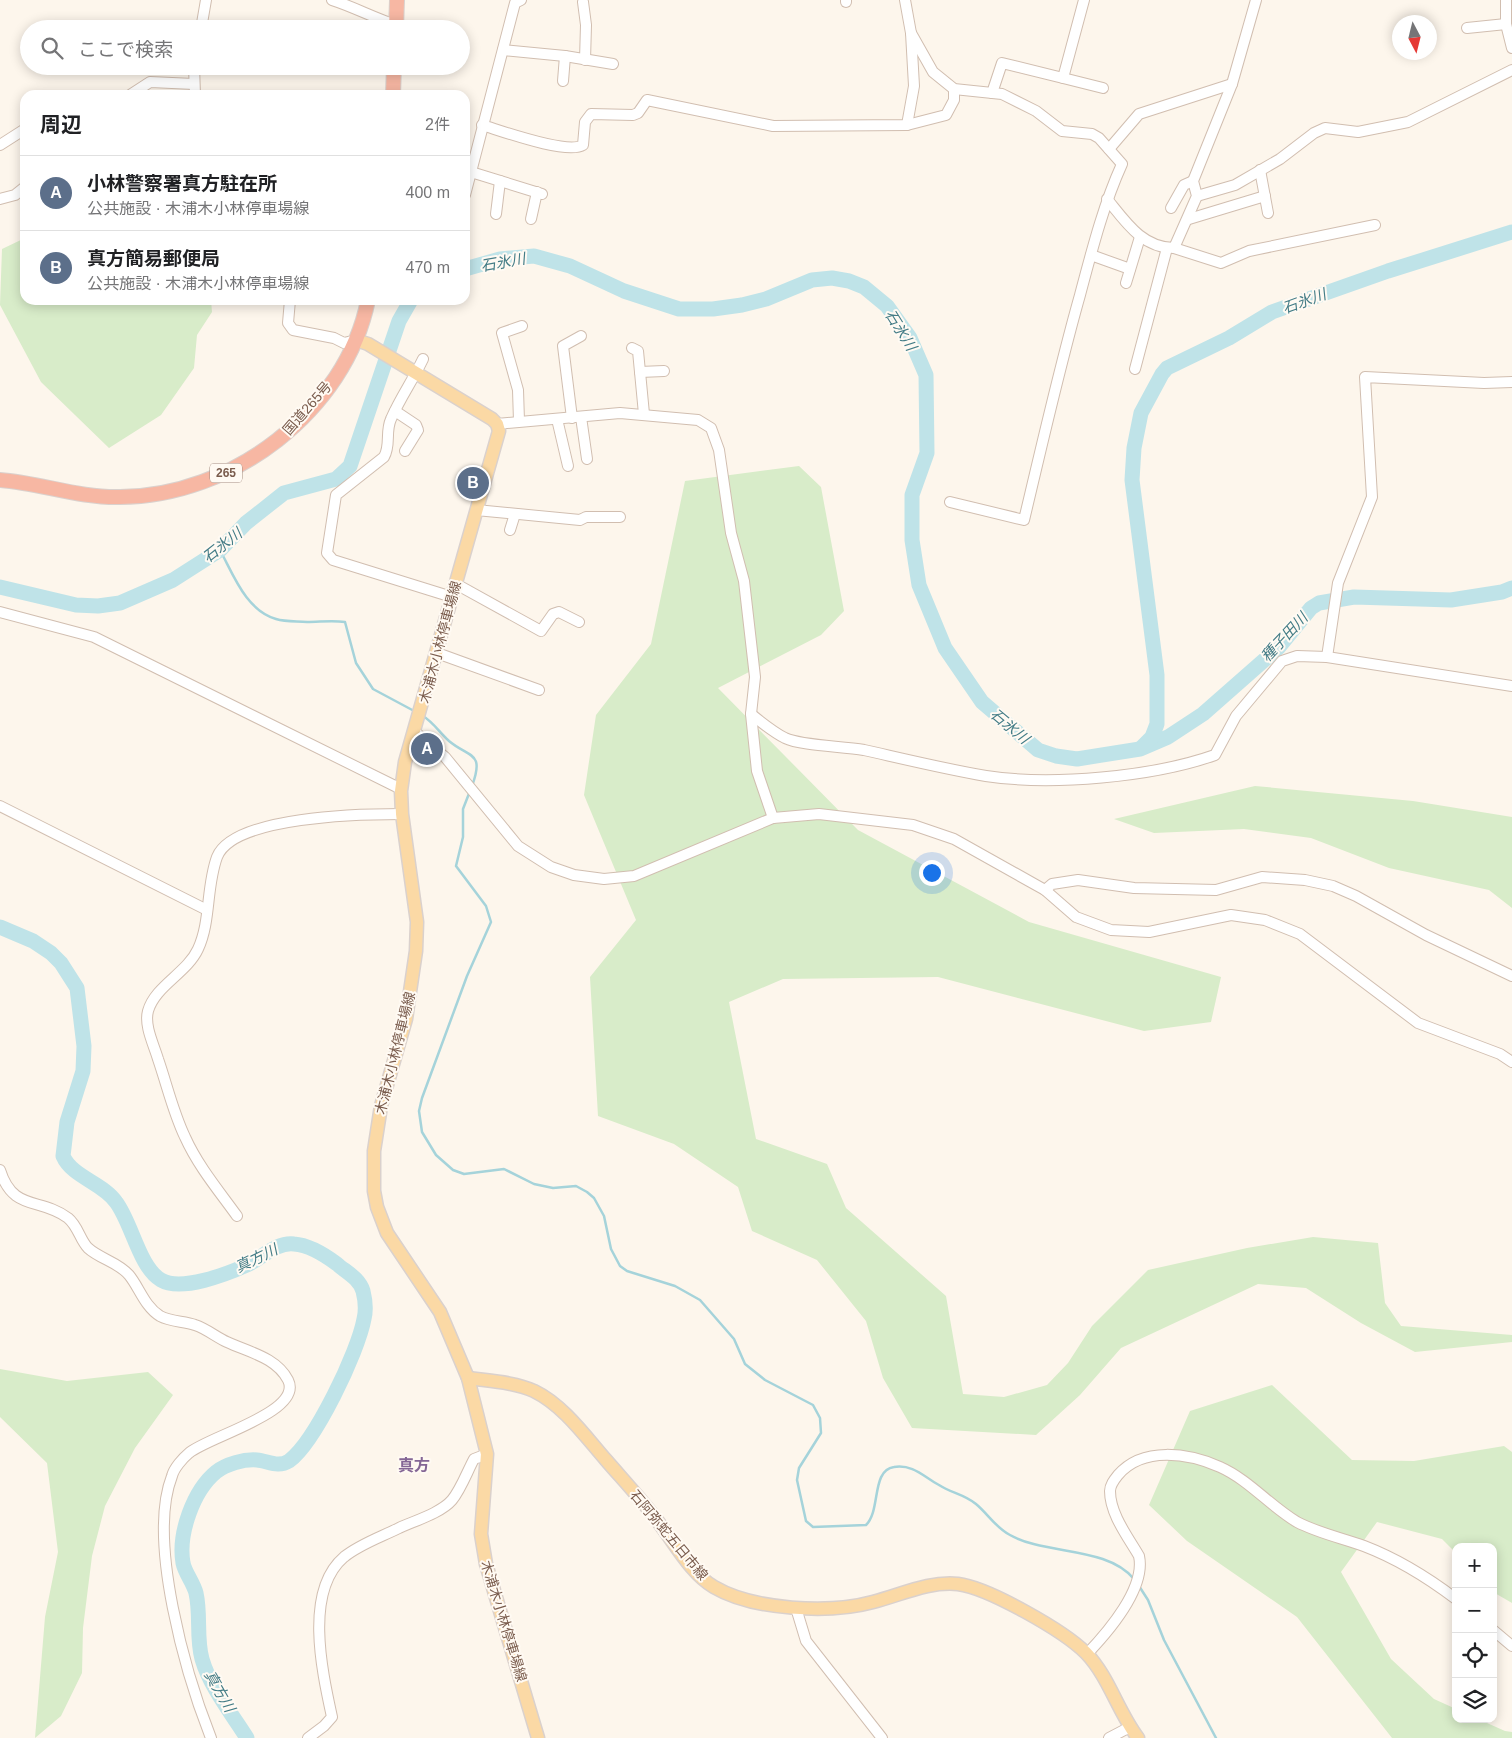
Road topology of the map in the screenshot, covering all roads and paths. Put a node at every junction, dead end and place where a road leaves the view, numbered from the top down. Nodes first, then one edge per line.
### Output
1 (206, 0) edge
2 (332, 0) edge
3 (397, 0) edge
4 (521, 0) edge
5 (905, 0) edge
6 (1084, 0) edge
7 (1256, 0) edge
8 (1506, 0) edge
9 (583, 2) dead end
10 (203, 20) edge
11 (378, 20) edge
12 (396, 20) edge
13 (1506, 24) junction
14 (1467, 28) dead end
15 (911, 33) junction
16 (1512, 48) edge
17 (502, 50) junction
18 (565, 56) junction
19 (585, 60) junction
20 (613, 64) dead end
21 (1512, 70) edge
22 (194, 75) edge
23 (393, 75) edge
24 (1063, 78) junction
25 (563, 81) dead end
26 (194, 84) junction
27 (1232, 84) junction
28 (1103, 88) dead end
29 (954, 89) junction
30 (138, 90) edge
31 (195, 90) edge
32 (392, 90) edge
33 (992, 93) junction
34 (907, 124) junction
35 (482, 125) junction
36 (20, 132) edge
37 (0, 145) edge
38 (1109, 150) junction
39 (1260, 170) junction
40 (471, 172) junction
41 (470, 176) edge
42 (500, 181) junction
43 (1193, 181) junction
44 (20, 191) edge
45 (1197, 196) junction
46 (1265, 196) junction
47 (0, 198) edge
48 (1107, 199) junction
49 (1171, 208) dead end
50 (1268, 212) dead end
51 (496, 214) dead end
52 (531, 219) dead end
53 (1189, 219) junction
54 (1374, 225) dead end
55 (1140, 236) junction
56 (1170, 248) junction
57 (1091, 255) junction
58 (1130, 269) junction
59 (1126, 283) dead end
60 (290, 305) edge
61 (367, 305) edge
62 (522, 326) dead end
63 (581, 336) dead end
64 (362, 342) junction
65 (632, 348) dead end
66 (423, 359) dead end
67 (1136, 369) dead end
68 (664, 371) dead end
69 (640, 372) junction
70 (414, 373) junction
71 (1512, 382) edge
72 (395, 411) junction
73 (644, 414) junction
74 (576, 417) junction
75 (557, 419) junction
76 (519, 422) junction
77 (497, 424) junction
78 (404, 450) dead end
79 (587, 459) dead end
80 (568, 466) dead end
81 (0, 480) edge
82 (950, 502) dead end
83 (476, 510) junction
84 (515, 514) junction
85 (620, 517) dead end
86 (510, 530) dead end
87 (454, 590) junction
88 (0, 612) edge
89 (579, 622) dead end
90 (437, 653) junction
91 (1327, 657) junction
92 (1512, 686) edge
93 (540, 690) dead end
94 (751, 714) junction
95 (414, 732) junction
96 (401, 788) junction
97 (0, 806) edge
98 (402, 814) junction
99 (773, 818) junction
100 (1045, 890) junction
101 (207, 910) junction
102 (1512, 976) edge
103 (1512, 1062) edge
104 (0, 1170) edge
105 (237, 1216) dead end
106 (468, 1378) junction
107 (487, 1454) junction
108 (1452, 1596) edge
109 (796, 1608) junction
110 (1497, 1633) edge
111 (1512, 1646) edge
112 (1087, 1654) junction
113 (1130, 1727) junction
114 (211, 1738) edge
115 (308, 1738) edge
116 (538, 1738) edge
117 (882, 1738) edge
118 (1109, 1738) edge
119 (1138, 1738) edge

1 - 10 street
2 - 11 street
3 - 12 highway
4 - 17 street
5 - 15 street
6 - 24 street
7 - 27 street
8 - 13 street
9 - 19 street
13 - 14 street
13 - 16 street
15 - 29 street
15 - 34 street
17 - 18 street
17 - 35 street
18 - 19 street
18 - 25 street
19 - 20 street
21 - 39 street
22 - 26 street
23 - 32 highway
24 - 28 street
24 - 33 street
26 - 30 street
26 - 31 street
27 - 38 street
27 - 43 street
29 - 33 street
29 - 34 street
33 - 38 street
34 - 35 street
35 - 40 street
36 - 37 street
38 - 48 street
39 - 45 street
39 - 46 street
40 - 41 street
40 - 42 street
42 - 51 street
42 - 52 street
43 - 45 street
43 - 49 street
44 - 47 street
45 - 53 street
46 - 50 street
46 - 53 street
48 - 55 street
48 - 57 street
53 - 56 street
54 - 56 street
55 - 56 street
55 - 58 street
56 - 67 street
57 - 58 street
57 - 82 street
58 - 59 street
60 - 64 street
61 - 64 highway, 国道265号 / 265
62 - 76 street
63 - 74 street
64 - 70 main road
64 - 81 highway, 国道265号 / 265
65 - 69 street
66 - 70 street
68 - 69 street
69 - 73 street
70 - 72 street
70 - 77 main road
71 - 91 street
72 - 78 street
72 - 87 street
73 - 74 street
73 - 94 street
74 - 75 street
74 - 79 street
75 - 76 street
75 - 80 street
76 - 77 street
77 - 83 main road, 木浦木小林停車場線
83 - 84 street
83 - 87 main road, 木浦木小林停車場線
84 - 85 street
84 - 86 street
87 - 89 street
87 - 90 main road, 木浦木小林停車場線
88 - 96 street
90 - 93 street
90 - 95 main road, 木浦木小林停車場線
91 - 92 street
91 - 94 street
94 - 99 street
95 - 96 main road, 木浦木小林停車場線
95 - 99 street
96 - 98 main road, 木浦木小林停車場線
97 - 101 street
98 - 101 street
98 - 106 main road, 木浦木小林停車場線
99 - 100 street
100 - 102 street
100 - 103 street
101 - 105 street
104 - 114 street
106 - 107 main road, 木浦木小林停車場線
106 - 109 main road, 石阿弥蛇五日市線
107 - 115 street
107 - 116 main road, 木浦木小林停車場線
108 - 112 street
109 - 112 main road, 石阿弥蛇五日市線
109 - 117 street
110 - 111 street
112 - 113 main road, 石阿弥蛇五日市線
113 - 118 street
113 - 119 main road, 石阿弥蛇五日市線

